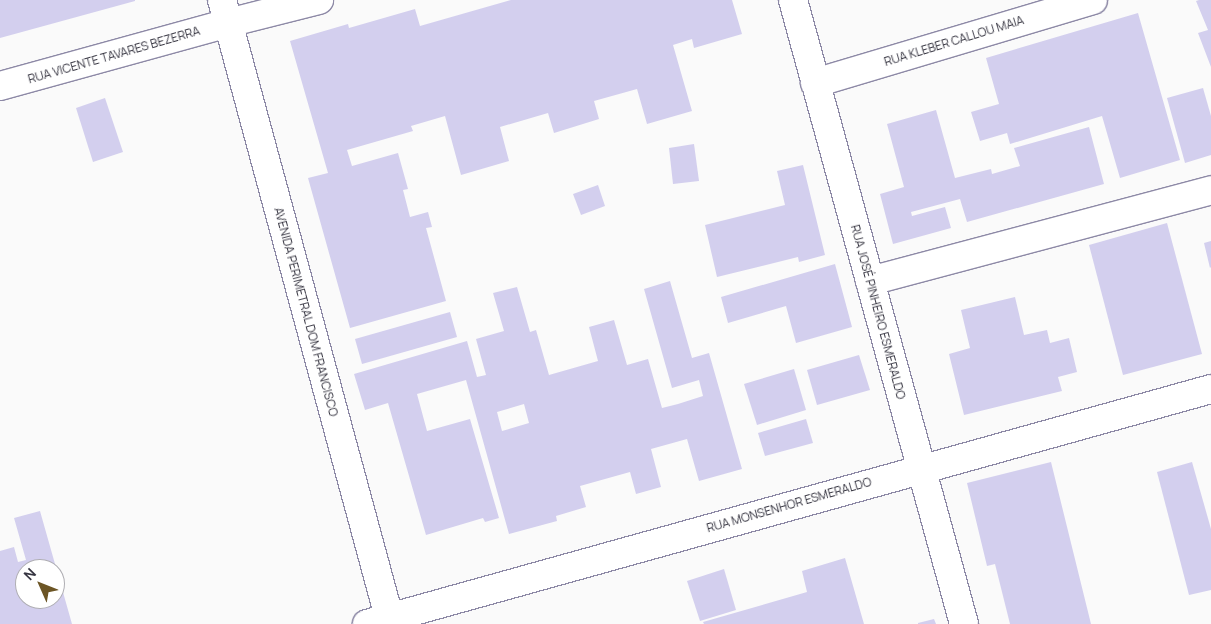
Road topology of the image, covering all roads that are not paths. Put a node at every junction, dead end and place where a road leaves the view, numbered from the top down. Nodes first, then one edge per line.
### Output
1 (318, 0) edge
2 (792, 0) edge
3 (1094, 0) edge
4 (225, 11) edge
5 (815, 83) junction
6 (0, 86) edge
7 (1211, 190) edge
8 (870, 281) junction
9 (1211, 389) edge
10 (921, 468) junction
11 (382, 622) edge
12 (964, 624) edge

1 - 4 street, RUA VICENTE TAVARES BEZERRA
2 - 5 street, RUA JOSÉ PINHEIRO ESMERALDO
3 - 5 street, RUA KLEBER CALLOU MAIA
4 - 6 street, RUA VICENTE TAVARES BEZERRA
4 - 11 street, AVENIDA PERIMETRAL DOM FRANCISCO
5 - 8 street, RUA JOSÉ PINHEIRO ESMERALDO
7 - 8 street
8 - 10 street, RUA JOSÉ PINHEIRO ESMERALDO
9 - 10 street, RUA MONSENHOR ESMERALDO
10 - 11 street, RUA MONSENHOR ESMERALDO
10 - 12 street, RUA JOSÉ PINHEIRO ESMERALDO

